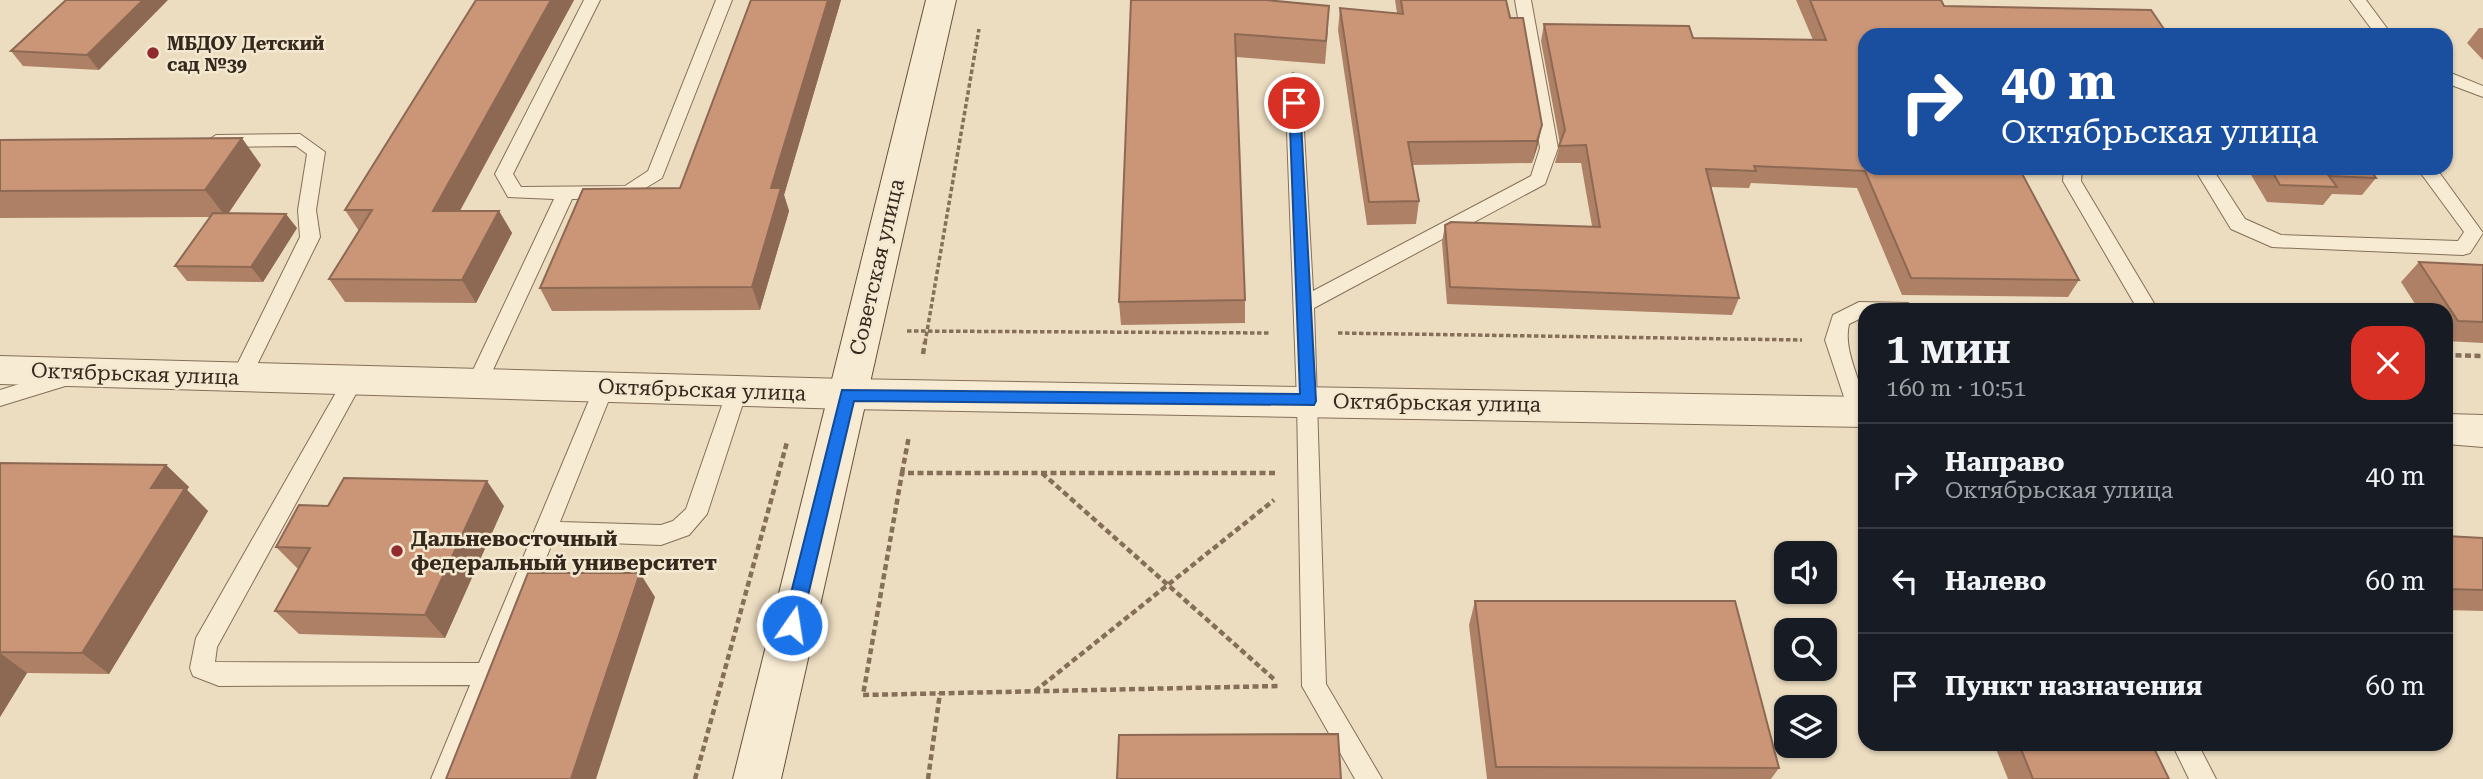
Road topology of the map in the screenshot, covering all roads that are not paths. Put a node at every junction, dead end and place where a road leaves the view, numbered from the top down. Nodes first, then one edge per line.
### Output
1 (592, 0) edge
2 (724, 0) edge
3 (941, 0) edge
4 (1523, 0) edge
5 (2358, 0) edge
6 (2379, 28) edge
7 (1293, 78) dead end
8 (2453, 79) edge
9 (2483, 92) edge
10 (191, 141) edge
11 (2072, 175) edge
12 (2207, 175) edge
13 (2431, 175) edge
14 (566, 193) junction
15 (2144, 303) edge
16 (1303, 305) junction
17 (1858, 310) edge
18 (0, 370) edge
19 (83, 373) junction
20 (241, 377) junction
21 (353, 380) junction
22 (476, 385) junction
23 (604, 387) junction
24 (736, 391) junction
25 (847, 394) junction
26 (0, 398) edge
27 (1858, 399) edge
28 (1308, 401) junction
29 (1858, 412) edge
30 (2453, 429) edge
31 (2483, 431) edge
32 (546, 531) junction
33 (486, 674) junction
34 (2189, 751) edge
35 (444, 779) edge
36 (757, 779) edge
37 (1369, 779) edge
38 (2203, 779) edge

1 - 14 lane
2 - 14 lane
3 - 25 street, Советская улица
4 - 16 lane
5 - 6 lane
7 - 16 lane
8 - 9 lane
10 - 20 lane
11 - 15 lane
12 - 13 lane
14 - 22 lane
16 - 28 lane
17 - 27 lane
18 - 19 street, Октябрьская улица
19 - 20 street, Октябрьская улица
19 - 26 lane
20 - 21 street, Октябрьская улица
21 - 22 street, Октябрьская улица
21 - 33 lane
22 - 23 street, Октябрьская улица
23 - 24 street, Октябрьская улица
23 - 32 lane
24 - 25 street, Октябрьская улица
24 - 32 lane
25 - 28 street, Октябрьская улица
25 - 36 street, Советская улица
28 - 29 street, Октябрьская улица
28 - 37 lane
30 - 31 street
32 - 33 lane
33 - 35 lane
34 - 38 lane

